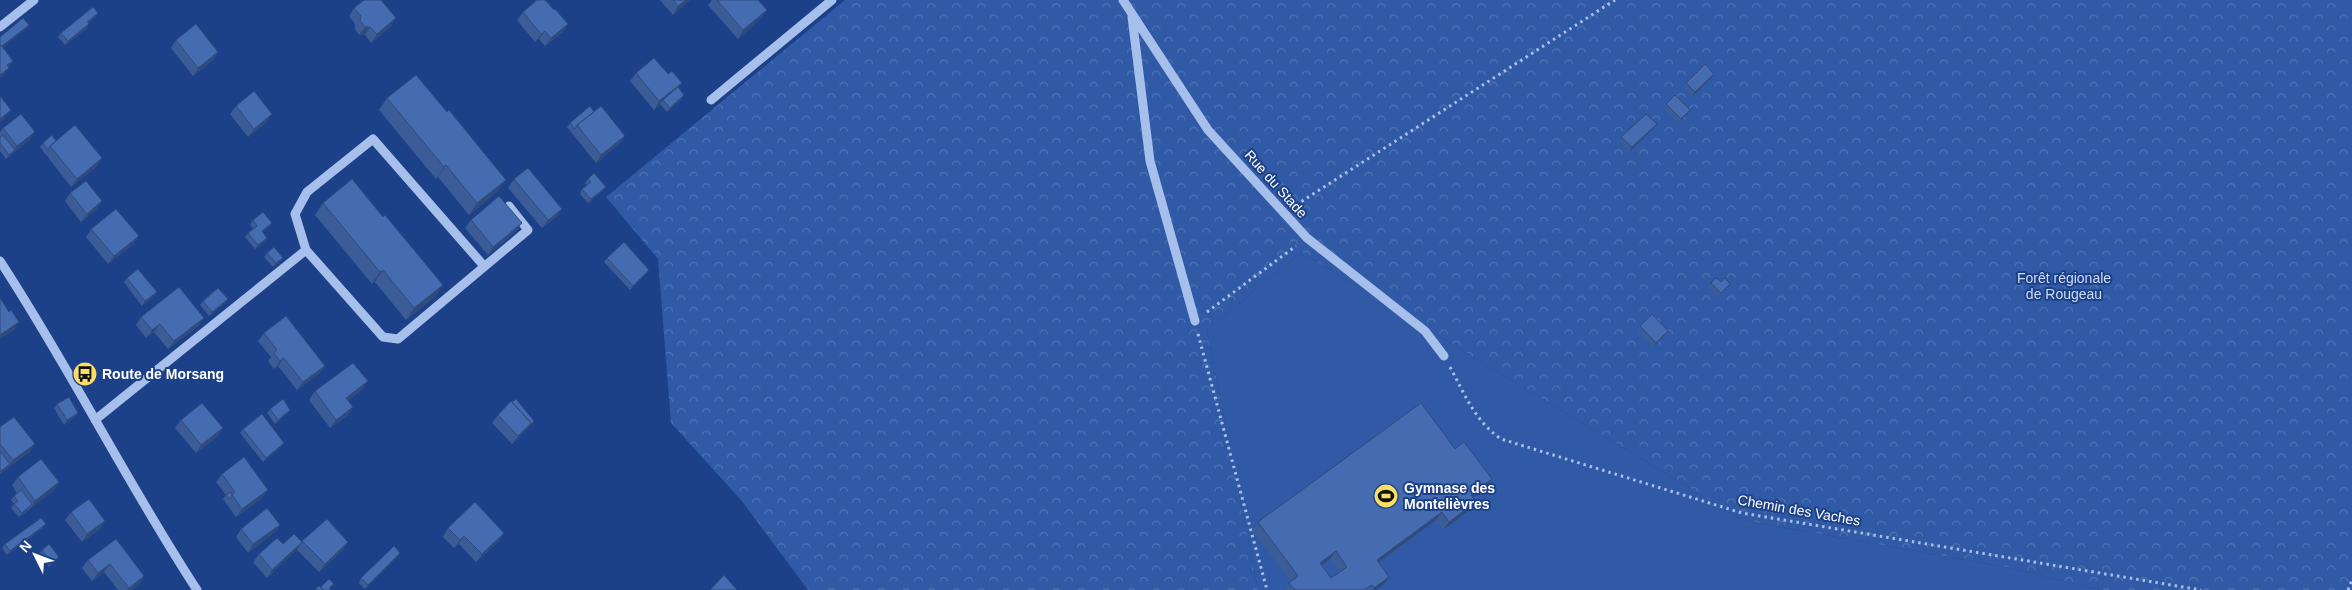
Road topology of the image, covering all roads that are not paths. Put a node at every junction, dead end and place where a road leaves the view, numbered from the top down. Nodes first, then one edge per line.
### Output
1 (34, 0) edge
2 (832, 0) edge
3 (1122, 0) edge
4 (1131, 14) junction
5 (0, 27) edge
6 (711, 100) dead end
7 (509, 206) edge
8 (306, 250) junction
9 (0, 262) edge
10 (484, 266) junction
11 (1195, 321) road end
12 (1444, 356) road end
13 (94, 420) junction
14 (197, 590) edge

1 - 5 street
2 - 6 street
3 - 4 street, Rue du Stade
4 - 11 street
4 - 12 street, Rue du Stade
7 - 10 street
8 - 10 street
8 - 10 street
8 - 13 street
9 - 13 street
13 - 14 street

